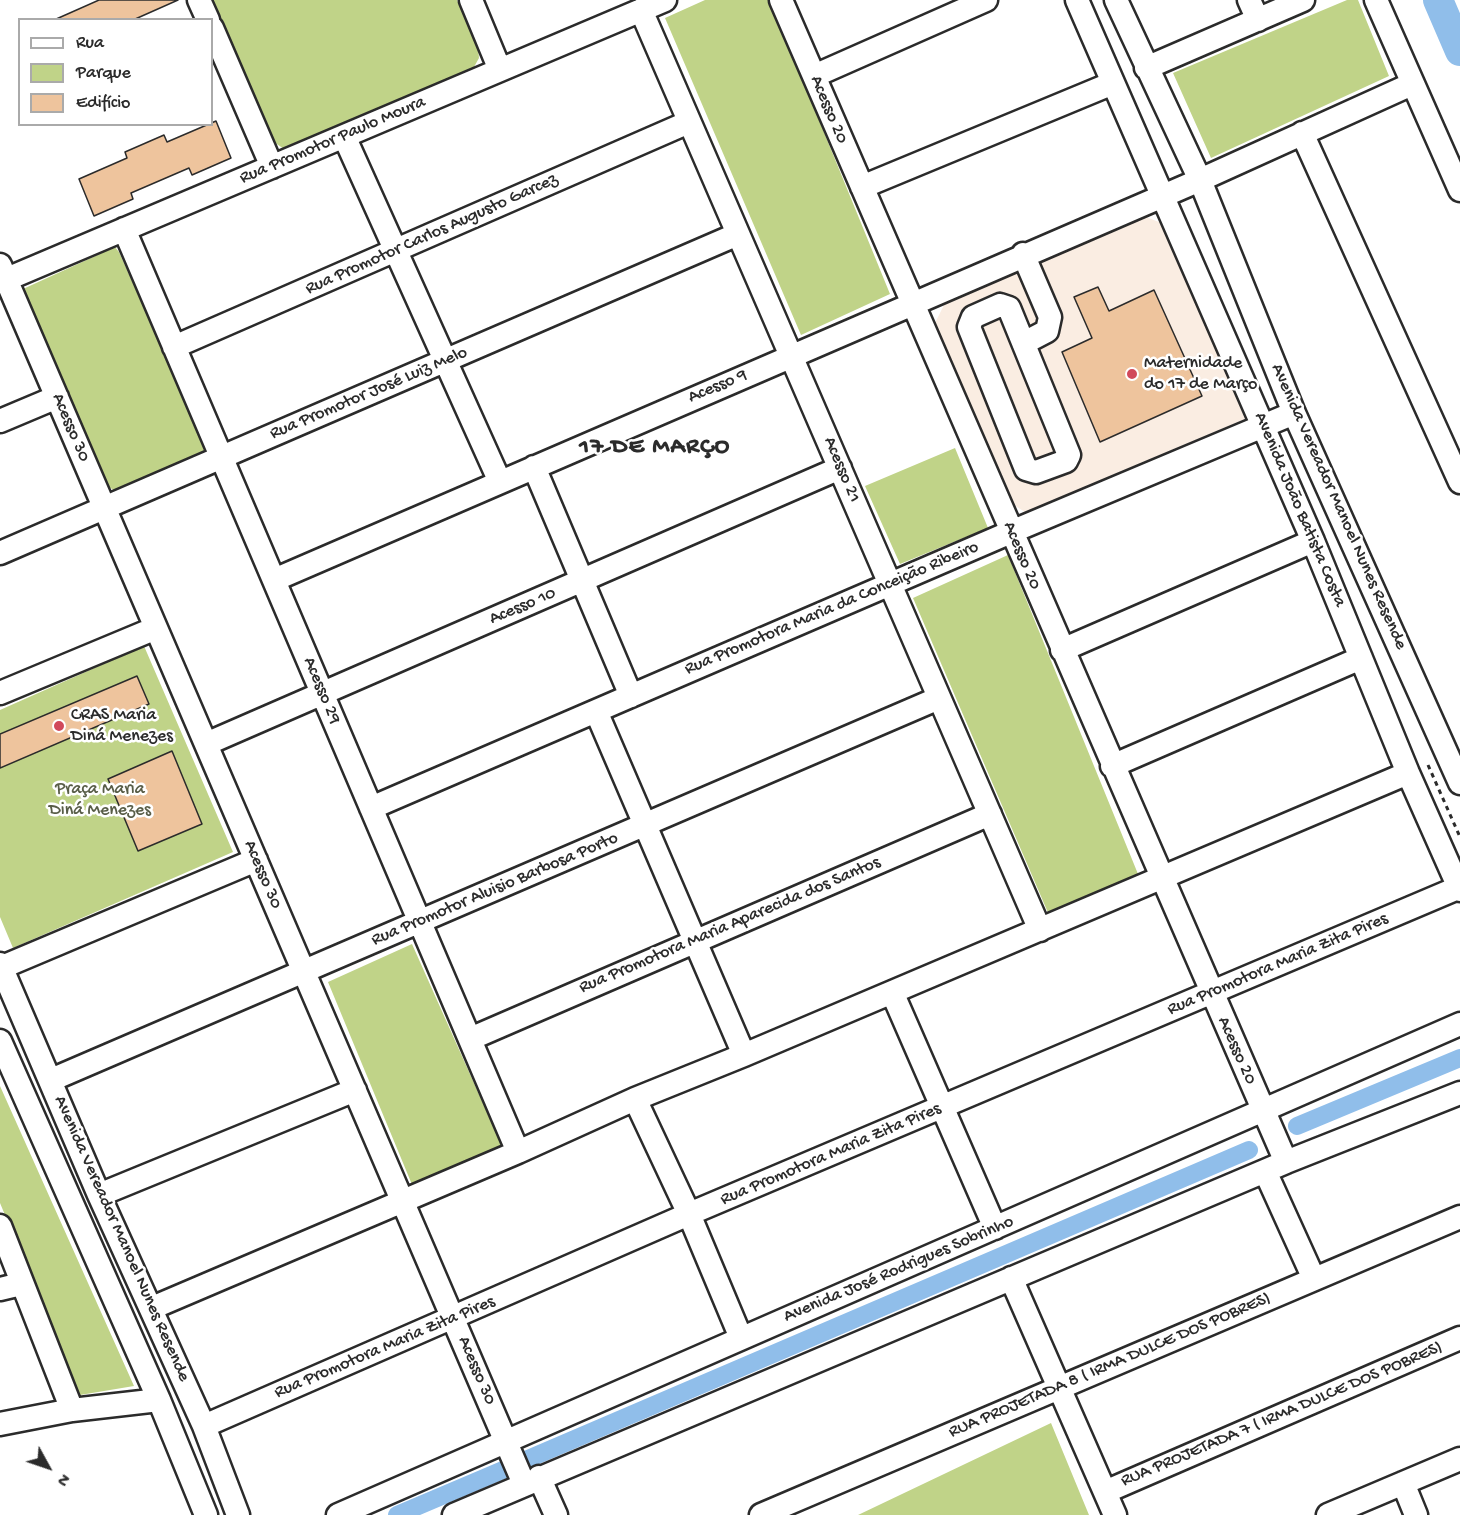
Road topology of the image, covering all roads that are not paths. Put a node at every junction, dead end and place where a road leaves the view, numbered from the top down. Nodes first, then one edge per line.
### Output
1 (199, 0) edge
2 (471, 0) edge
3 (665, 0) edge
4 (781, 0) edge
5 (986, 0) edge
6 (1077, 0) edge
7 (1116, 0) edge
8 (1303, 0) edge
9 (1376, 0) edge
10 (641, 10) junction
11 (1253, 10) edge
12 (207, 18) edge
13 (213, 30) edge
14 (1146, 68) junction
15 (500, 70) junction
16 (814, 75) junction
17 (1113, 83) junction
18 (1412, 84) junction
19 (689, 122) junction
20 (1302, 133) junction
21 (344, 136) junction
22 (272, 167) junction
23 (1200, 180) junction
24 (862, 187) junction
25 (1460, 190) edge
26 (1162, 194) junction
27 (124, 229) junction
28 (738, 234) junction
29 (396, 251) junction
30 (1023, 254) junction
31 (2, 276) edge
32 (912, 303) junction
33 (1024, 343) junction
34 (174, 347) junction
35 (791, 356) junction
36 (446, 362) junction
37 (57, 397) junction
38 (1294, 412) junction
39 (0, 421) edge
40 (1264, 427) junction
41 (222, 458) junction
42 (534, 467) junction
43 (840, 468) junction
44 (500, 482) junction
45 (1460, 482) edge
46 (104, 508) junction
47 (1011, 532) junction
48 (1313, 541) junction
49 (0, 553) edge
50 (274, 580) junction
51 (582, 582) junction
52 (890, 584) junction
53 (156, 628) junction
54 (1062, 650) junction
55 (1361, 658) junction
56 (0, 693) edge
57 (322, 693) junction
58 (631, 696) junction
59 (939, 698) junction
60 (596, 711) junction
61 (206, 744) junction
62 (1112, 766) junction
63 (1408, 773) junction
64 (1460, 783) edge
65 (371, 808) junction
66 (990, 814) junction
67 (645, 825) junction
68 (256, 860) junction
69 (1161, 879) junction
70 (1460, 888) edge
71 (420, 922) junction
72 (1040, 930) junction
73 (695, 941) junction
74 (0, 967) edge
75 (304, 972) junction
76 (892, 992) junction
77 (1211, 994) junction
78 (1460, 1024) edge
79 (470, 1039) junction
80 (0, 1041) edge
81 (744, 1055) junction
82 (51, 1080) junction
83 (355, 1090) junction
84 (1460, 1093) edge
85 (635, 1099) junction
86 (943, 1109) junction
87 (1263, 1112) junction
88 (518, 1152) junction
89 (1286, 1162) junction
90 (1265, 1171) junction
91 (99, 1195) junction
92 (403, 1201) junction
93 (689, 1215) junction
94 (1460, 1217) edge
95 (0, 1227) edge
96 (995, 1228) junction
97 (1011, 1278) junction
98 (1314, 1279) junction
99 (10, 1286) edge
100 (152, 1308) junction
101 (453, 1319) junction
102 (741, 1338) junction
103 (1460, 1338) edge
104 (1060, 1387) junction
105 (159, 1400) junction
106 (72, 1410) junction
107 (0, 1424) edge
108 (204, 1426) junction
109 (505, 1440) junction
110 (1460, 1459) edge
111 (531, 1481) junction
112 (1403, 1483) junction
113 (1105, 1492) junction
114 (206, 1515) edge
115 (238, 1515) edge
116 (338, 1515) edge
117 (454, 1515) edge
118 (556, 1515) edge
119 (761, 1515) edge
120 (1115, 1515) edge
121 (1328, 1515) edge
122 (1416, 1515) edge

1 - 12 street
2 - 15 street
3 - 10 street, Rua Promotor Paulo Moura
4 - 16 street, Acesso 20
5 - 16 street
6 - 17 street, Avenida João Batista Costa
7 - 14 street, Avenida Vereador Manoel Nunes Resende
8 - 11 street
9 - 18 street
10 - 15 street, Rua Promotor Paulo Moura
10 - 19 street, Acesso 21
11 - 14 street
13 - 22 street
14 - 23 street, Avenida Vereador Manoel Nunes Resende
15 - 21 street, Rua Promotor Paulo Moura
16 - 24 street, Acesso 20
17 - 24 street
17 - 26 street, Avenida João Batista Costa
18 - 20 street, Acesso 9
18 - 25 street
19 - 28 street, Acesso 21
19 - 29 street, Rua Promotor Carlos Augusto Garcez
20 - 23 street, Acesso 9
20 - 45 street
21 - 22 street, Rua Promotor Paulo Moura
21 - 29 street
22 - 27 street, Rua Promotor Paulo Moura
23 - 26 street, Acesso 9
23 - 38 street, Avenida Vereador Manoel Nunes Resende
24 - 32 street, Acesso 20
26 - 30 street, Acesso 9
26 - 40 street, Avenida João Batista Costa
27 - 31 street, Rua Promotor Paulo Moura
27 - 34 street, Acesso 29
28 - 35 street, Acesso 21
28 - 36 street, Rua Promotor José Luiz Melo
29 - 34 street, Rua Promotor Carlos Augusto Garcez
29 - 36 street
30 - 32 street, Acesso 9
30 - 33 street
31 - 37 street, Acesso 30
32 - 35 street, Acesso 9
32 - 47 street, Acesso 20
33 - 33 street
34 - 41 street, Acesso 29
35 - 42 street, Acesso 9
35 - 43 street, Acesso 21
36 - 41 street, Rua Promotor José Luiz Melo
36 - 44 street
37 - 39 street
37 - 46 street, Acesso 30
38 - 40 street, Rua Promotora Maria da Conceição Ribeiro
38 - 64 street, Avenida Vereador Manoel Nunes Resende
40 - 47 street, Rua Promotora Maria da Conceição Ribeiro
40 - 48 street, Avenida João Batista Costa
41 - 46 street, Rua Promotor José Luiz Melo
41 - 50 street, Acesso 29
42 - 44 street, Acesso 9
42 - 51 street
43 - 51 street, Acesso 10
43 - 52 street, Acesso 21
44 - 50 street, Acesso 9
46 - 49 street, Rua Promotor José Luiz Melo
46 - 53 street, Acesso 30
47 - 52 street, Rua Promotora Maria da Conceição Ribeiro
47 - 54 street, Acesso 20
48 - 54 street
48 - 55 street, Avenida João Batista Costa
50 - 57 street, Acesso 29
51 - 57 street, Acesso 10
51 - 58 street
52 - 58 street, Rua Promotora Maria da Conceição Ribeiro
52 - 59 street, Acesso 21
53 - 56 street
53 - 61 street, Acesso 30
54 - 62 street, Acesso 20
55 - 62 street
55 - 63 street, Avenida João Batista Costa
57 - 61 street, Acesso 10
57 - 65 street, Acesso 29
58 - 60 street, Rua Promotora Maria da Conceição Ribeiro
59 - 66 street, Acesso 21
59 - 67 street, Rua Promotor Aluisio Barbosa Porto
60 - 65 street, Rua Promotora Maria da Conceição Ribeiro
60 - 67 street
61 - 68 street, Acesso 30
62 - 69 street, Acesso 20
63 - 69 street
63 - 70 street, Avenida João Batista Costa
65 - 71 street, Acesso 29
66 - 72 street, Acesso 21
66 - 73 street, Rua Promotora Maria Aparecida dos Santos
67 - 71 street, Rua Promotor Aluisio Barbosa Porto
67 - 73 street
68 - 74 street
68 - 75 street, Acesso 30
69 - 72 street
69 - 77 street, Acesso 20
70 - 77 street, Rua Promotora Maria Zita Pires
71 - 75 street, Rua Promotor Aluisio Barbosa Porto
71 - 79 street, Acesso 29
72 - 76 street
73 - 79 street, Rua Promotora Maria Aparecida dos Santos
73 - 81 street
74 - 82 street, Avenida Vereador Manoel Nunes Resende
75 - 82 street, Rua Promotor Aluisio Barbosa Porto
75 - 83 street, Acesso 30
76 - 81 street
76 - 86 street
77 - 86 street, Rua Promotora Maria Zita Pires
77 - 87 street, Acesso 20
78 - 87 street, Avenida José Rodrigues Sobrinho
79 - 88 street, Acesso 29
80 - 105 street, Avenida Vereador Manoel Nunes Resende
81 - 85 street
82 - 91 street, Avenida Vereador Manoel Nunes Resende
83 - 91 street
83 - 92 street, Acesso 30
84 - 89 street
85 - 88 street
85 - 93 street
86 - 93 street, Rua Promotora Maria Zita Pires
86 - 96 street
87 - 89 street, Acesso 20
87 - 96 street, Avenida José Rodrigues Sobrinho
88 - 92 street
89 - 90 street
90 - 97 street
90 - 98 street
91 - 100 street, Avenida Vereador Manoel Nunes Resende
92 - 100 street
92 - 101 street, Acesso 30
93 - 101 street, Rua Promotora Maria Zita Pires
93 - 102 street
94 - 98 street, RUA PROJETADA 8 ( IRMA DULCE DOS POBRES)
95 - 99 street
96 - 102 street, Avenida José Rodrigues Sobrinho
97 - 104 street
97 - 111 street
98 - 104 street, RUA PROJETADA 8 ( IRMA DULCE DOS POBRES)
99 - 106 street
100 - 108 street, Avenida Vereador Manoel Nunes Resende
101 - 108 street, Rua Promotora Maria Zita Pires
101 - 109 street, Acesso 30
102 - 109 street, Avenida José Rodrigues Sobrinho
103 - 113 street, RUA PROJETADA 7 ( IRMA DULCE DOS POBRES)
104 - 113 street
104 - 119 street, RUA PROJETADA 8 ( IRMA DULCE DOS POBRES)
105 - 106 street
105 - 114 street, Avenida Vereador Manoel Nunes Resende
106 - 107 street
108 - 115 street, Avenida Vereador Manoel Nunes Resende
109 - 111 street, Acesso 30
109 - 116 street, Avenida José Rodrigues Sobrinho
110 - 112 street
111 - 117 street
111 - 118 street, Acesso 30
112 - 121 street
112 - 122 street
113 - 120 street

